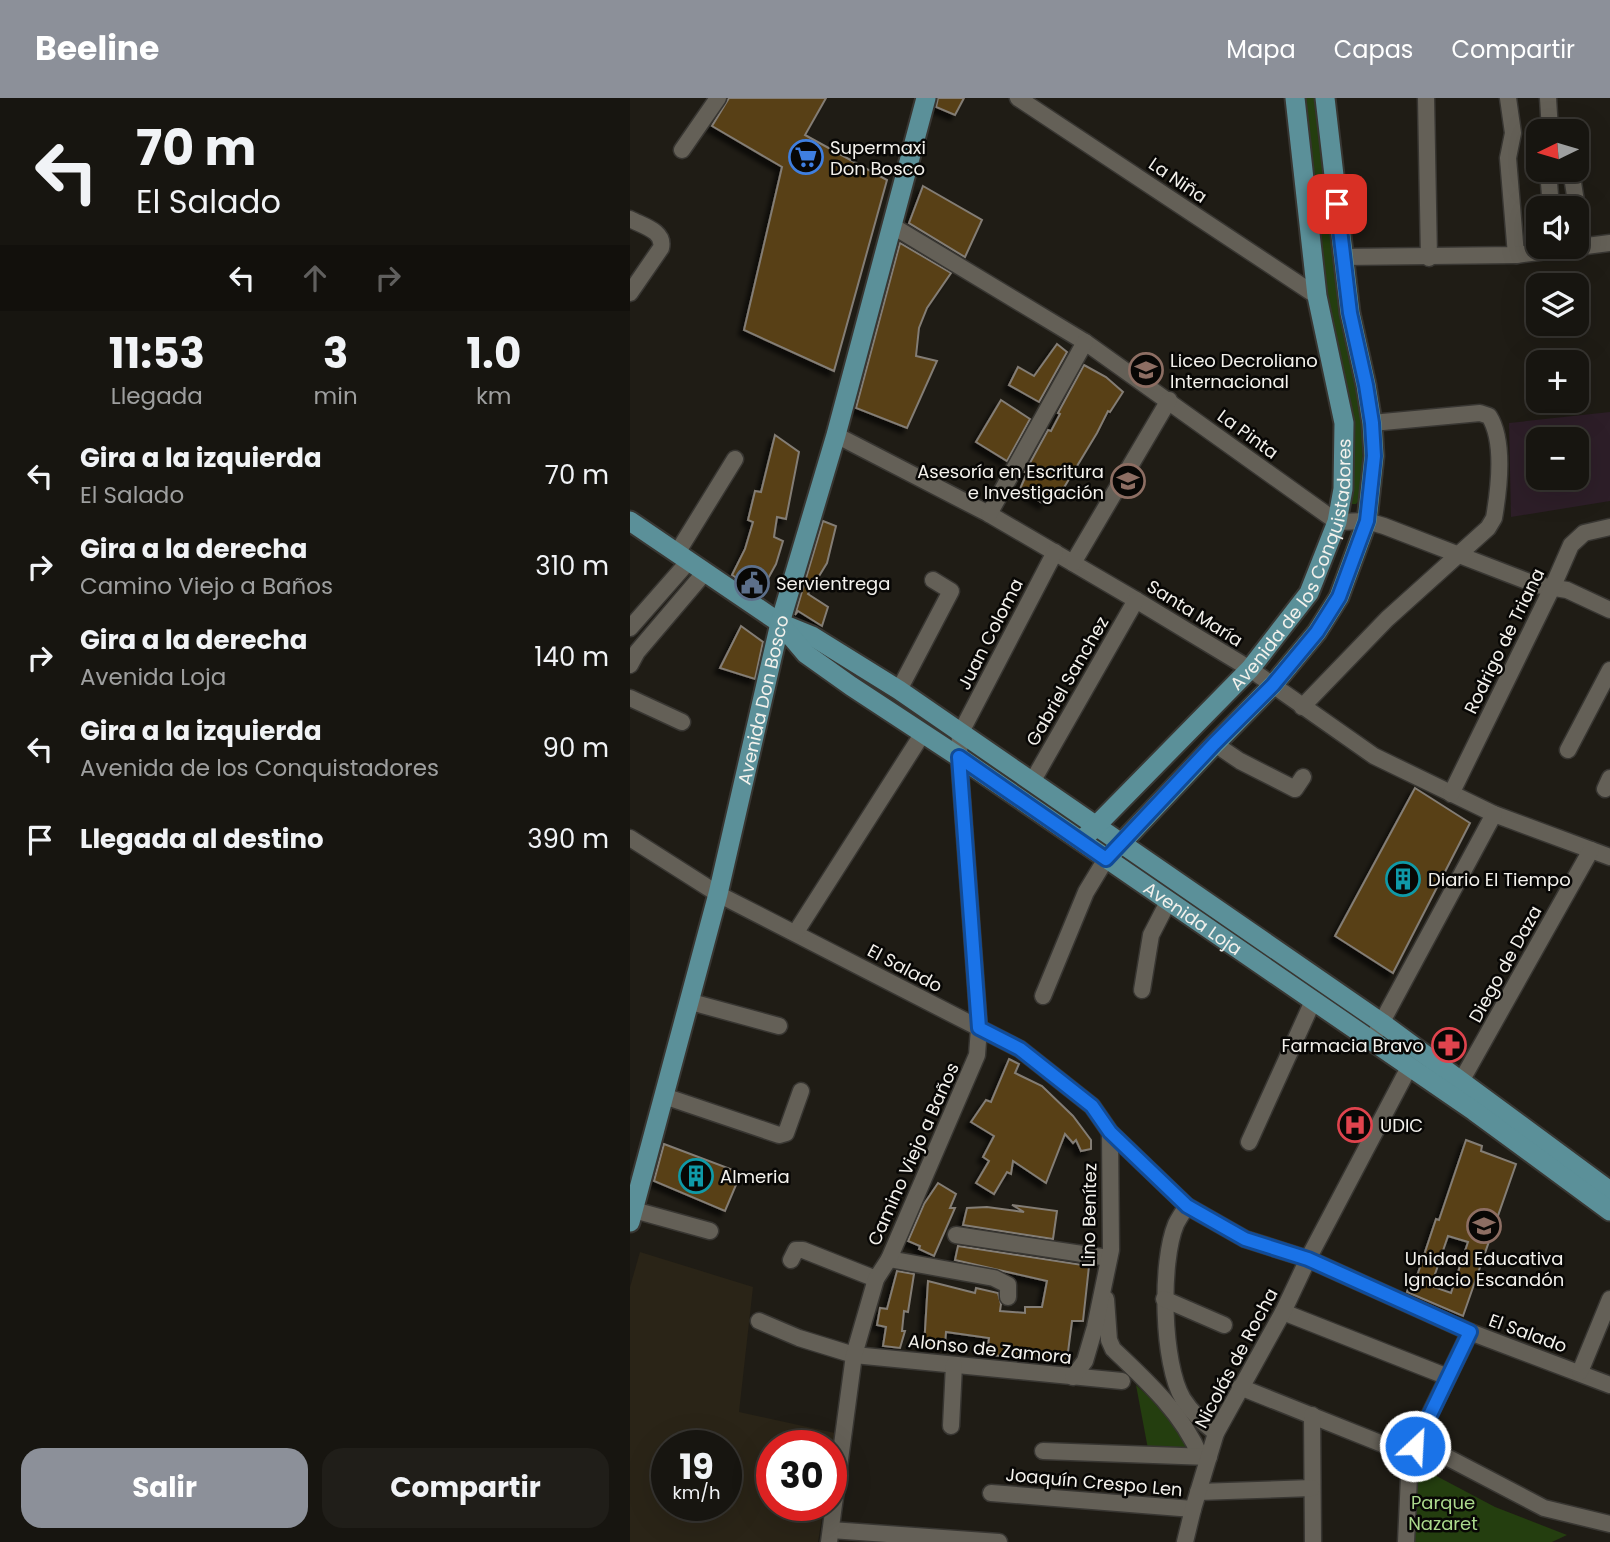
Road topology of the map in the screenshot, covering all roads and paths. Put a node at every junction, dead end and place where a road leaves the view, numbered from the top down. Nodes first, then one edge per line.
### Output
1 (718, 98) edge
2 (926, 98) edge
3 (1017, 98) edge
4 (1295, 98) edge
5 (1325, 98) edge
6 (1426, 98) edge
7 (1508, 98) edge
8 (1548, 98) edge
9 (1551, 119) edge
10 (682, 150) dead end
11 (630, 219) edge
12 (891, 225) junction
13 (1610, 243) edge
14 (1589, 246) edge
15 (1526, 253) edge
16 (1516, 254) junction
17 (1343, 257) junction
18 (1429, 258) junction
19 (630, 293) edge
20 (1317, 296) junction
21 (1085, 342) junction
22 (1169, 400) junction
23 (1372, 423) junction
24 (836, 435) junction
25 (735, 458) dead end
26 (989, 514) junction
27 (630, 521) edge
28 (1367, 521) junction
29 (1337, 522) junction
30 (1610, 527) edge
31 (1055, 552) junction
32 (1459, 554) junction
33 (691, 562) junction
34 (1073, 563) junction
35 (933, 580) dead end
36 (1553, 586) junction
37 (1136, 600) junction
38 (1610, 610) edge
39 (780, 623) junction
40 (630, 628) edge
41 (632, 654) edge
42 (1250, 669) junction
43 (1610, 670) edge
44 (1273, 685) junction
45 (899, 690) junction
46 (630, 698) edge
47 (1302, 707) junction
48 (682, 722) dead end
49 (923, 733) junction
50 (960, 734) junction
51 (1214, 744) junction
52 (1568, 750) dead end
53 (959, 757) junction
54 (1303, 777) dead end
55 (1032, 782) junction
56 (1451, 794) junction
57 (1494, 814) junction
58 (1096, 827) junction
59 (630, 838) edge
60 (1080, 841) junction
61 (1120, 844) junction
62 (1591, 850) junction
63 (1610, 857) edge
64 (1106, 859) junction
65 (718, 894) junction
66 (1168, 902) junction
67 (796, 932) junction
68 (1142, 990) dead end
69 (1042, 996) dead end
70 (1313, 1001) junction
71 (691, 1002) junction
72 (1382, 1023) junction
73 (779, 1026) dead end
74 (979, 1028) junction
75 (1372, 1042) junction
76 (1413, 1060) junction
77 (1456, 1089) junction
78 (801, 1091) dead end
79 (664, 1096) junction
80 (1110, 1132) junction
81 (1249, 1142) dead end
82 (1610, 1191) edge
83 (1187, 1206) junction
84 (1610, 1211) edge
85 (631, 1214) edge
86 (710, 1231) dead end
87 (956, 1235) dead end
88 (889, 1258) junction
89 (1109, 1258) junction
90 (1308, 1259) junction
91 (791, 1260) dead end
92 (876, 1279) junction
93 (1105, 1284) junction
94 (1008, 1297) dead end
95 (1164, 1299) junction
96 (1610, 1299) edge
97 (1283, 1312) junction
98 (759, 1321) dead end
99 (1224, 1325) dead end
100 (1470, 1332) junction
101 (854, 1355) junction
102 (954, 1365) junction
103 (1580, 1372) junction
104 (1073, 1377) junction
105 (1448, 1377) junction
106 (1122, 1381) dead end
107 (1610, 1385) edge
108 (1240, 1387) junction
109 (1312, 1415) junction
110 (951, 1426) dead end
111 (1216, 1433) junction
112 (1413, 1448) junction
113 (1043, 1451) dead end
114 (1204, 1456) junction
115 (1312, 1488) junction
116 (1198, 1492) junction
117 (991, 1493) dead end
118 (1193, 1509) junction
119 (1610, 1524) edge
120 (830, 1536) edge
121 (999, 1542) edge
122 (1185, 1542) edge
123 (1313, 1542) edge
124 (1406, 1542) edge

1 - 10 street
2 - 12 main road, Avenida Don Bosco
3 - 20 street, La Niña
4 - 20 main road, Avenida de los Conquistadores
5 - 17 main road, Avenida de los Conquistadores
6 - 18 street
7 - 16 street
8 - 9 street
11 - 19 street
12 - 21 street, La Pinta
12 - 24 main road, Avenida Don Bosco
13 - 14 street
15 - 16 street
16 - 18 street
17 - 18 street
17 - 23 main road, Avenida de los Conquistadores
20 - 29 main road, Avenida de los Conquistadores
21 - 22 street, La Pinta
21 - 26 street
22 - 29 street, La Pinta
22 - 34 street
23 - 28 main road, Avenida de los Conquistadores
23 - 32 street
24 - 26 street, Santa María
24 - 39 main road, Avenida Don Bosco
25 - 33 street
26 - 31 street, Santa María
27 - 33 main road, Avenida Loja
28 - 29 street
28 - 32 street
28 - 44 main road, Avenida de los Conquistadores
29 - 42 main road, Avenida de los Conquistadores
30 - 36 street, Rodrigo de Triana
31 - 34 street, Santa María
31 - 50 street, Juan Coloma
32 - 36 street
32 - 47 street
33 - 39 main road, Avenida Loja
33 - 40 street
33 - 41 street
34 - 37 street, Santa María
35 - 45 street
36 - 38 street
36 - 56 street, Rodrigo de Triana
37 - 42 street, Santa María
37 - 55 street, Gabriel Sanchez
39 - 45 main road, Avenida Loja
39 - 49 main road, Avenida Loja
39 - 65 main road, Avenida Don Bosco
42 - 44 street, Santa María
42 - 58 main road, Avenida de los Conquistadores
43 - 52 street
44 - 47 street, Santa María
44 - 51 main road, Avenida de los Conquistadores
45 - 50 main road, Avenida Loja
46 - 48 street
47 - 56 street, Santa María
49 - 53 main road, Avenida Loja
49 - 67 street
50 - 53 street, Camino Viejo a Baños
50 - 55 main road, Avenida Loja
51 - 54 street
51 - 61 main road, Avenida de los Conquistadores
53 - 60 main road, Avenida Loja
53 - 74 street, Camino Viejo a Baños
55 - 58 main road, Avenida Loja
56 - 57 street, Santa María
57 - 62 street, Santa María
57 - 72 street
58 - 60 main road, Avenida de los Conquistadores
58 - 61 main road, Avenida Loja
59 - 65 street, El Salado
60 - 64 main road, Avenida Loja
61 - 64 main road, Avenida de los Conquistadores
61 - 72 main road, Avenida Loja
62 - 63 street, Santa María
62 - 77 street, Diego de Daza
64 - 66 main road, Avenida Loja
64 - 69 street
65 - 67 street, El Salado
65 - 71 main road, Avenida Don Bosco
66 - 68 street
66 - 70 main road, Avenida Loja
67 - 74 street, El Salado
70 - 75 main road, Avenida Loja
70 - 81 street
71 - 73 street
71 - 79 main road, Avenida Don Bosco
72 - 75 street
72 - 76 main road, Avenida Loja
74 - 80 street, El Salado
74 - 88 street, Camino Viejo a Baños
75 - 76 main road, Avenida Loja
76 - 77 main road, Avenida Loja
76 - 90 street, Nicolás de Rocha
77 - 82 main road, Avenida Loja
77 - 84 main road, Avenida Loja
78 - 79 street
79 - 85 main road, Avenida Don Bosco
80 - 83 street, El Salado
80 - 89 street, Lino Benítez
83 - 90 street, El Salado
83 - 95 street
85 - 86 street
87 - 89 street
88 - 92 street, Camino Viejo a Baños
88 - 94 street
89 - 93 street, Lino Benítez
90 - 97 street, Nicolás de Rocha
90 - 100 street, El Salado
91 - 92 street
92 - 101 street, Camino Viejo a Baños
93 - 104 street, Lino Benítez
93 - 114 street
95 - 99 street
95 - 111 street
96 - 103 street
97 - 105 street
97 - 108 street, Nicolás de Rocha
98 - 101 street, Alonso de Zamora
100 - 103 street, El Salado
100 - 105 street
101 - 102 street, Alonso de Zamora
101 - 120 street, Camino Viejo a Baños
102 - 104 street, Alonso de Zamora
102 - 110 street
103 - 107 street, El Salado
104 - 106 street, Alonso de Zamora
105 - 112 street
108 - 109 street
108 - 111 street, Nicolás de Rocha
109 - 112 street
109 - 115 street
111 - 114 street, Nicolás de Rocha
112 - 119 street
112 - 124 street
113 - 114 street
114 - 116 street, Nicolás de Rocha
115 - 116 street
115 - 123 street
116 - 118 street, Nicolás de Rocha
117 - 118 street, Joaquín Crespo Len
118 - 122 street, Nicolás de Rocha
120 - 121 street

